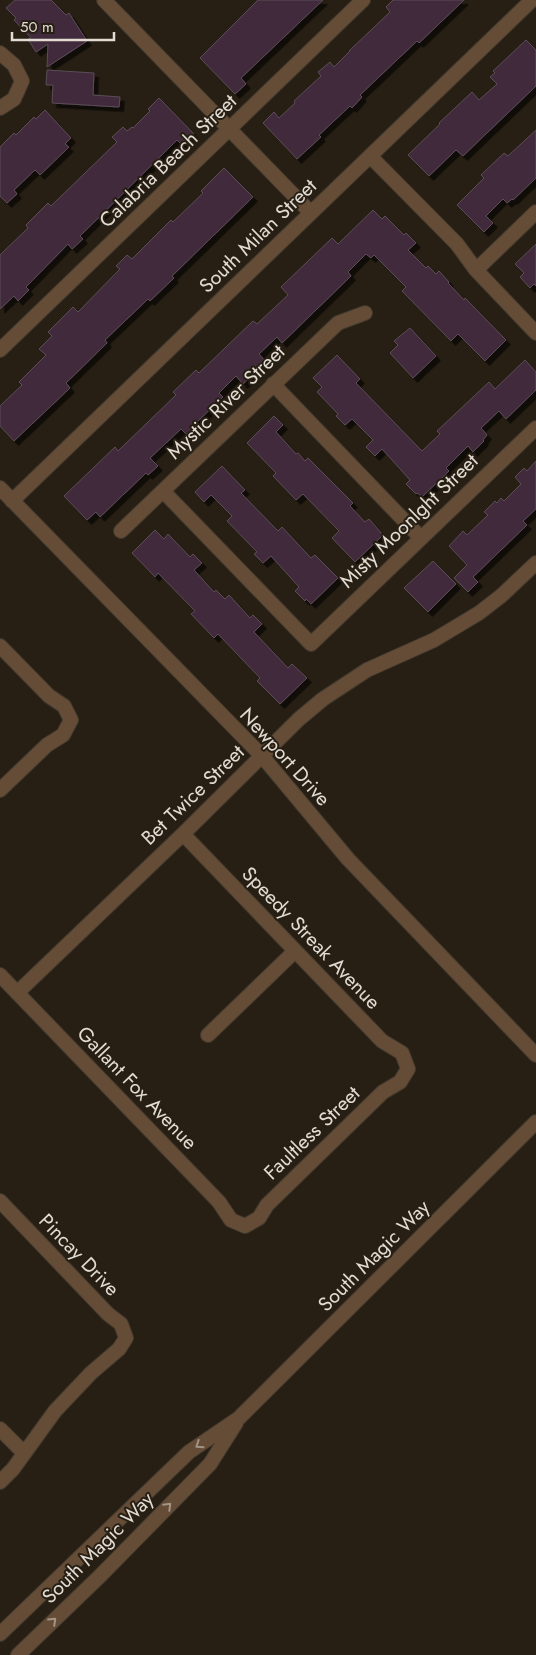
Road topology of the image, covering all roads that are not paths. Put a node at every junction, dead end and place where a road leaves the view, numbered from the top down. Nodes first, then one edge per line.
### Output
1 (104, 0) edge
2 (363, 0) edge
3 (532, 0) edge
4 (0, 53) edge
5 (0, 108) edge
6 (229, 129) junction
7 (370, 156) junction
8 (536, 212) edge
9 (311, 213) junction
10 (476, 270) junction
11 (365, 313) dead end
12 (536, 333) edge
13 (0, 350) edge
14 (273, 384) junction
15 (536, 428) edge
16 (0, 488) edge
17 (162, 491) junction
18 (12, 501) junction
19 (121, 531) dead end
20 (421, 538) junction
21 (536, 563) edge
22 (0, 646) edge
23 (262, 756) junction
24 (0, 790) edge
25 (183, 834) junction
26 (295, 951) junction
27 (0, 975) edge
28 (17, 993) junction
29 (208, 1035) dead end
30 (536, 1055) edge
31 (408, 1069) joint
32 (536, 1122) edge
33 (0, 1202) edge
34 (245, 1226) joint
35 (240, 1418) junction
36 (0, 1428) edge
37 (24, 1454) junction
38 (0, 1482) edge
39 (0, 1634) edge
40 (18, 1655) edge

1 - 6 street
2 - 6 street, Calabria Beach Street
3 - 7 street, South Milan Street
4 - 5 street
6 - 9 street
6 - 13 street, Calabria Beach Street
7 - 9 street, South Milan Street
7 - 10 street
8 - 10 street
9 - 18 street, South Milan Street
10 - 12 street
11 - 14 street, Mystic River Street
14 - 17 street, Mystic River Street
14 - 20 street
15 - 20 street, Misty Moonlght Street
16 - 18 street, Newport Drive
17 - 19 street, Mystic River Street
17 - 20 street, Misty Moonlght Street
18 - 23 street, Newport Drive
21 - 23 street, Bet Twice Street
22 - 24 street
23 - 25 street, Bet Twice Street
23 - 30 street, Newport Drive
25 - 26 street, Speedy Streak Avenue
25 - 28 street, Bet Twice Street
26 - 29 street
26 - 31 street, Speedy Streak Avenue
27 - 28 street, Gallant Fox Avenue
28 - 34 street, Gallant Fox Avenue
31 - 34 street, Faultless Street
32 - 35 street, South Magic Way
33 - 37 street, Pincay Drive
35 -> 39 street, South Magic Way
40 -> 35 street, South Magic Way
36 - 37 street
37 - 38 street

